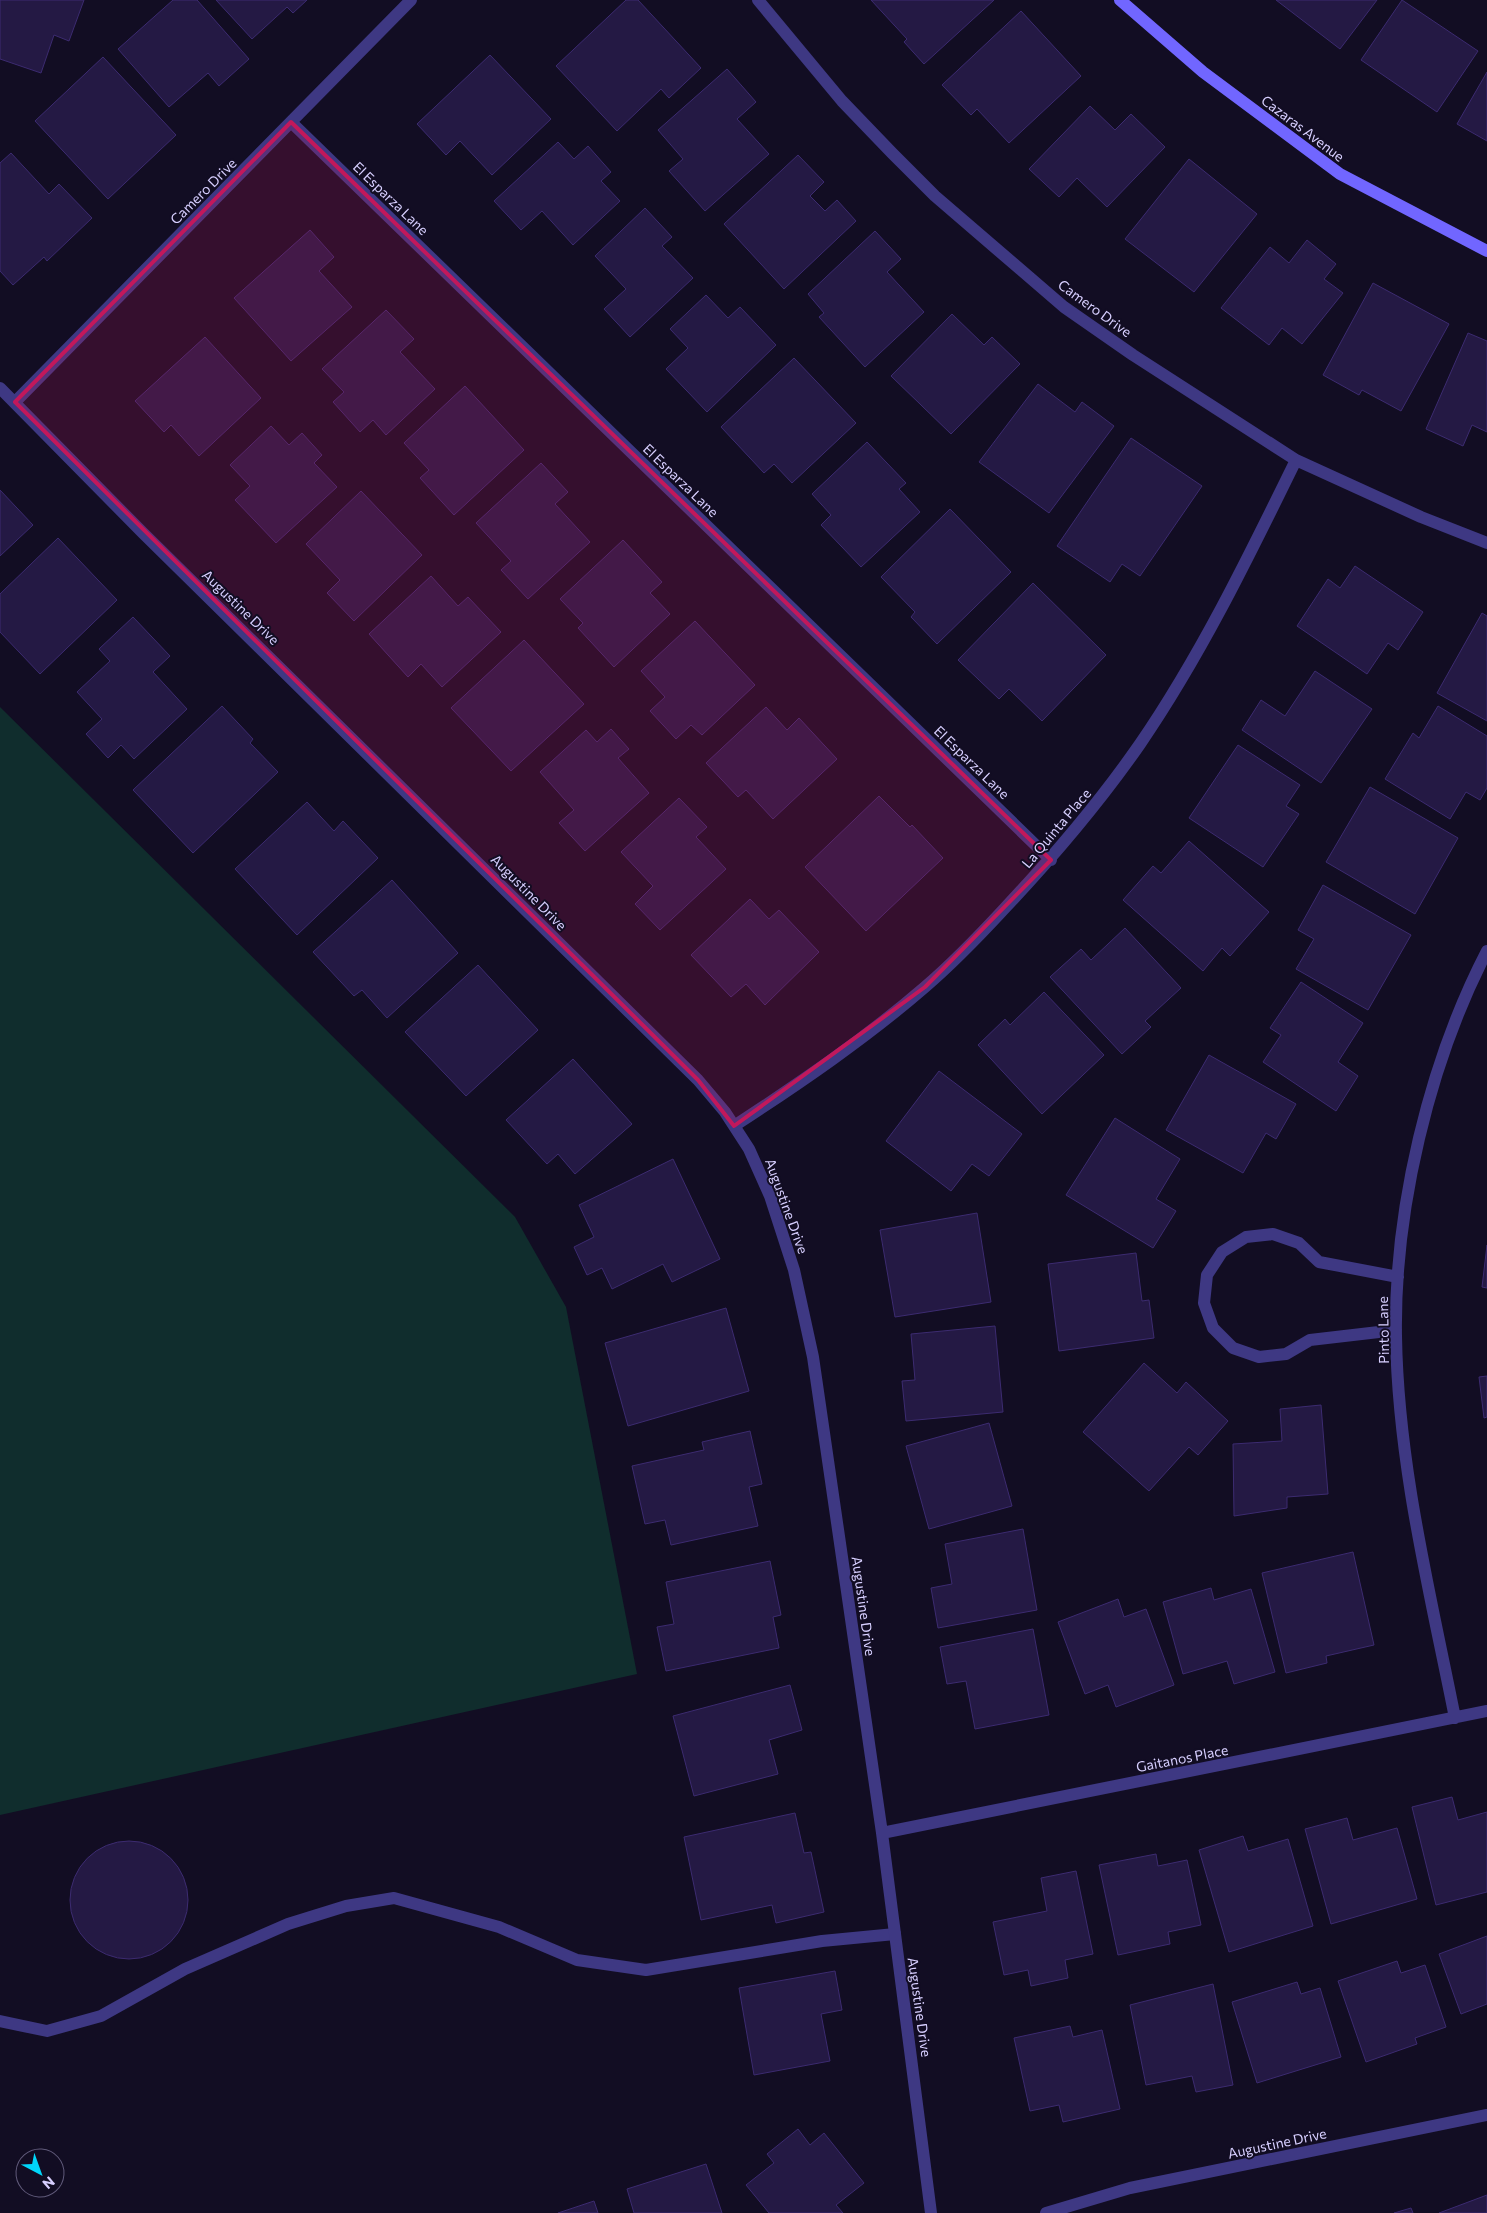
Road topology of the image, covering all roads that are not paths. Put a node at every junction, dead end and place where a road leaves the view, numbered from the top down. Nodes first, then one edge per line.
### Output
1 (411, 0) edge
2 (758, 0) edge
3 (1120, 0) edge
4 (291, 122) junction
5 (1487, 252) edge
6 (0, 388) edge
7 (15, 402) junction
8 (1296, 460) junction
9 (1487, 543) edge
10 (1051, 860) junction
11 (1487, 951) edge
12 (734, 1126) junction
13 (1398, 1277) junction
14 (1396, 1330) junction
15 (1487, 1711) edge
16 (1455, 1718) junction
17 (882, 1833) junction
18 (895, 1934) junction
19 (0, 2021) edge
20 (1487, 2115) edge
21 (931, 2213) edge
22 (1046, 2213) edge

1 - 4 street, Camero Drive
2 - 8 street, Camero Drive
3 - 5 street, Cazaras Avenue
4 - 7 street, Camero Drive
4 - 10 street, El Esparza Lane
6 - 7 street, Augustine Drive
7 - 12 street, Augustine Drive
8 - 9 street, Camero Drive
8 - 10 street, La Quinta Place
10 - 12 street, La Quinta Place
11 - 13 street, Pinto Lane
12 - 17 street, Augustine Drive
13 - 14 street, Pinto Lane
13 - 14 street
14 - 16 street, Pinto Lane
15 - 16 street, Gaitanos Place
16 - 17 street, Gaitanos Place
17 - 18 street, Augustine Drive
18 - 19 street
18 - 21 street, Augustine Drive
20 - 22 street, Augustine Drive

